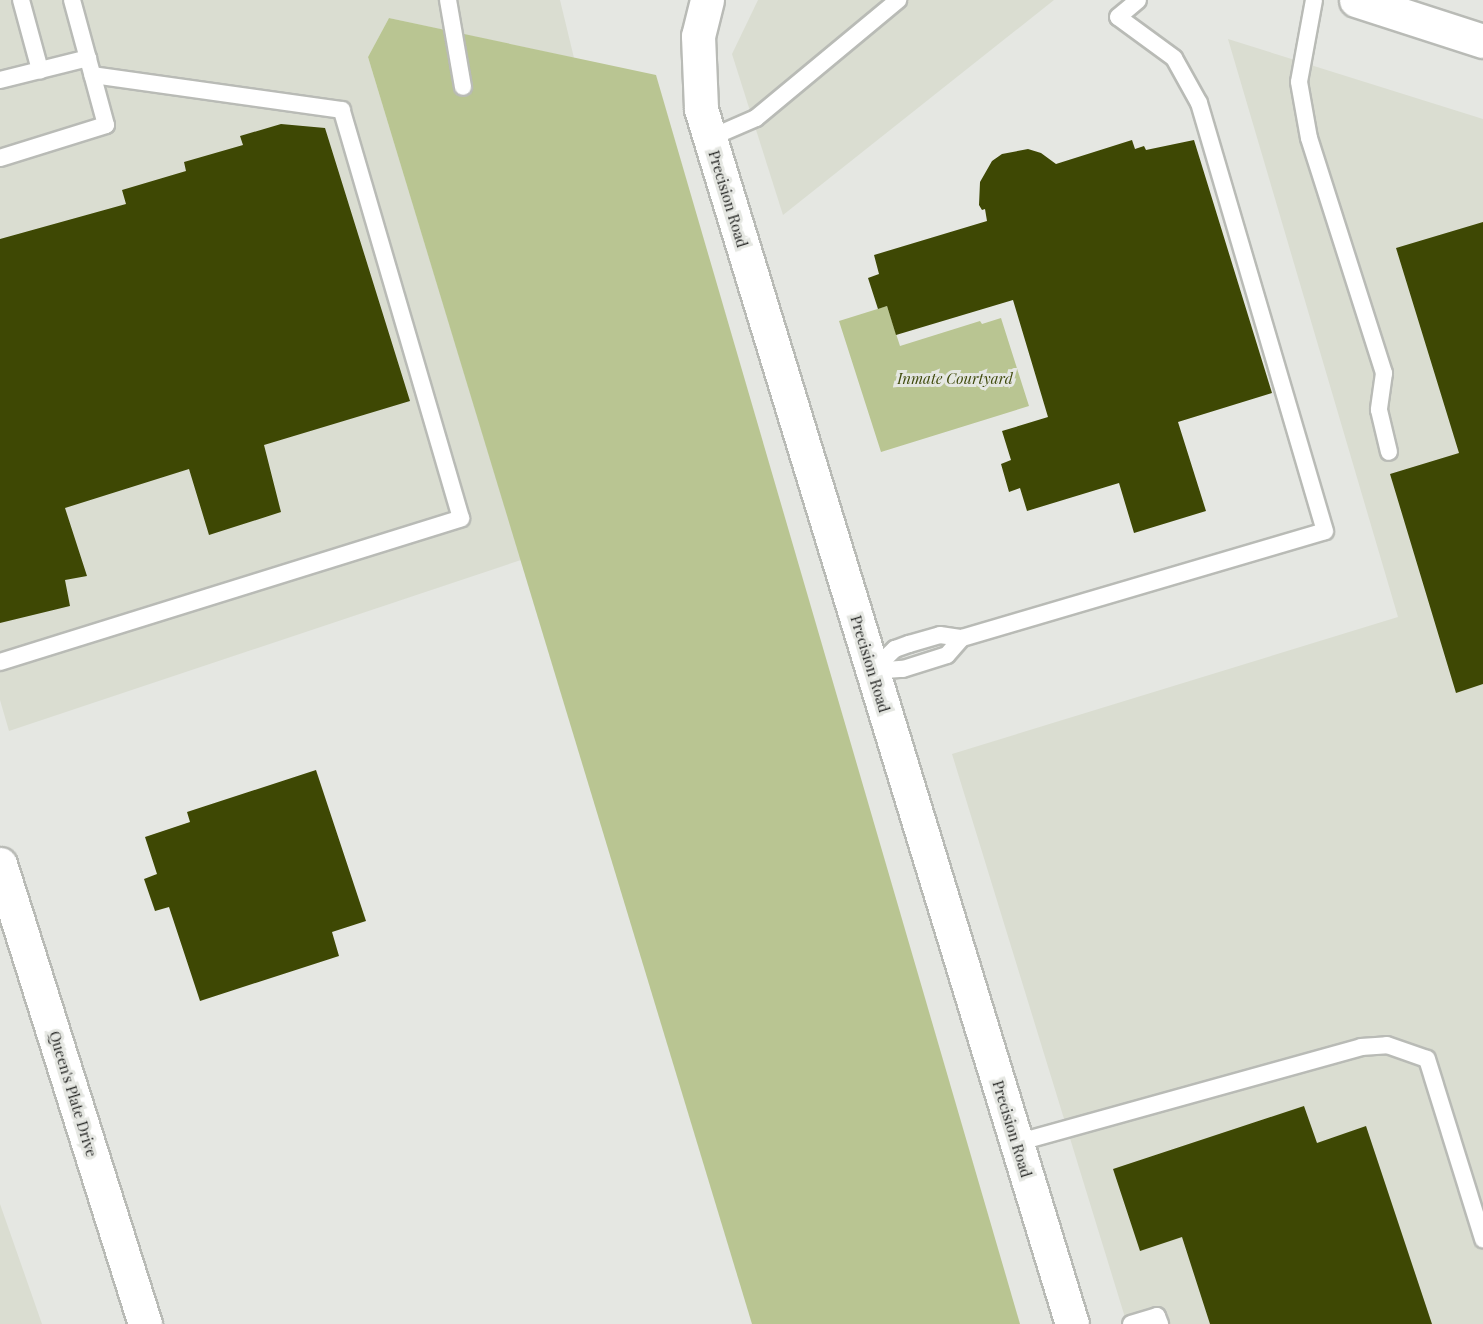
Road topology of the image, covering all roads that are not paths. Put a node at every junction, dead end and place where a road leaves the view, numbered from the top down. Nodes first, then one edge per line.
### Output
1 (21, 0) edge
2 (72, 0) edge
3 (448, 0) edge
4 (706, 0) edge
5 (898, 0) edge
6 (1138, 0) edge
7 (1314, 0) edge
8 (1356, 0) edge
9 (1483, 41) edge
10 (88, 58) junction
11 (40, 70) junction
12 (92, 75) junction
13 (0, 80) edge
14 (463, 87) dead end
15 (710, 138) junction
16 (0, 158) edge
17 (1389, 452) dead end
18 (0, 662) edge
19 (872, 670) junction
20 (0, 864) edge
21 (1017, 1143) junction
22 (1483, 1239) edge
23 (145, 1324) edge
24 (1072, 1324) edge
25 (1131, 1324) edge
26 (1160, 1324) edge

1 - 11 lane
2 - 10 lane
3 - 14 lane
4 - 15 street, Precision Road
5 - 15 lane
6 - 19 lane
7 - 17 lane
8 - 9 street
10 - 11 lane
10 - 12 lane
11 - 13 lane
12 - 16 lane
12 - 18 lane
15 - 19 street, Precision Road
19 - 21 street, Precision Road
20 - 23 street, Queen's Plate Drive
21 - 22 lane
21 - 24 street, Precision Road
25 - 26 lane

